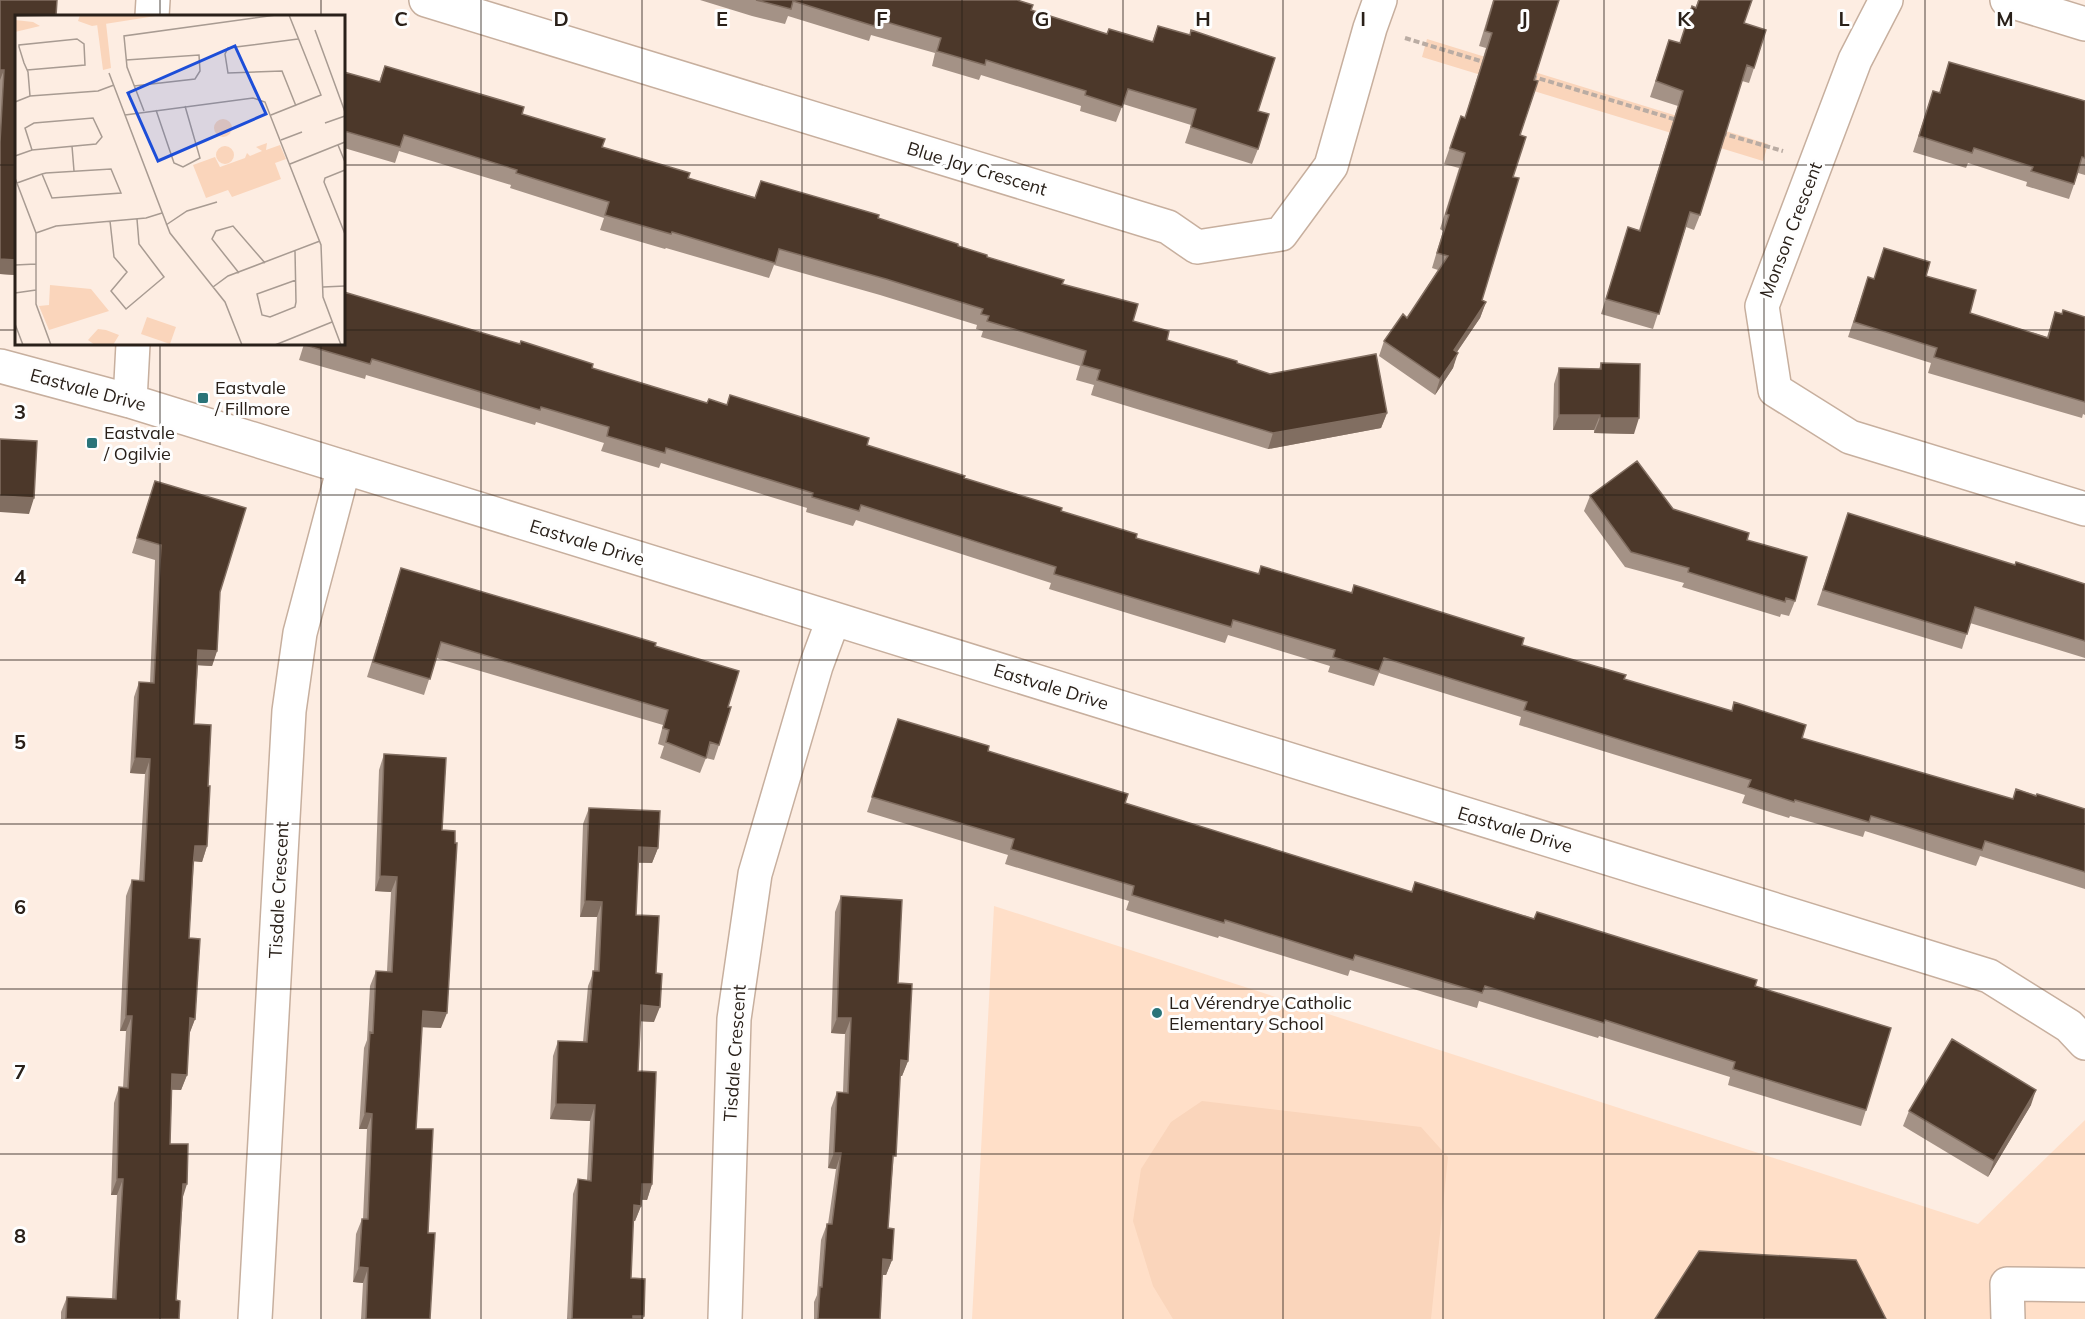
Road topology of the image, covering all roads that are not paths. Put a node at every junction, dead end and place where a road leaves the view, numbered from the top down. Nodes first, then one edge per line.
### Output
1 (153, 0) edge
2 (426, 0) edge
3 (1886, 0) edge
4 (2007, 0) edge
5 (1375, 14) edge
6 (152, 15) edge
7 (2085, 24) edge
8 (133, 345) edge
9 (0, 366) edge
10 (130, 400) junction
11 (344, 467) junction
12 (2085, 509) edge
13 (833, 620) junction
14 (2085, 1043) edge
15 (2085, 1285) edge
16 (255, 1319) edge
17 (725, 1319) edge
18 (2008, 1319) edge

1 - 6 street
2 - 5 street, Blue Jay Crescent
3 - 12 street, Monson Crescent
4 - 7 street
8 - 10 street
9 - 10 street, Eastvale Drive
10 - 11 street, Eastvale Drive
11 - 13 street, Eastvale Drive
11 - 16 street, Tisdale Crescent
13 - 14 street, Eastvale Drive
13 - 17 street, Tisdale Crescent
15 - 18 street

